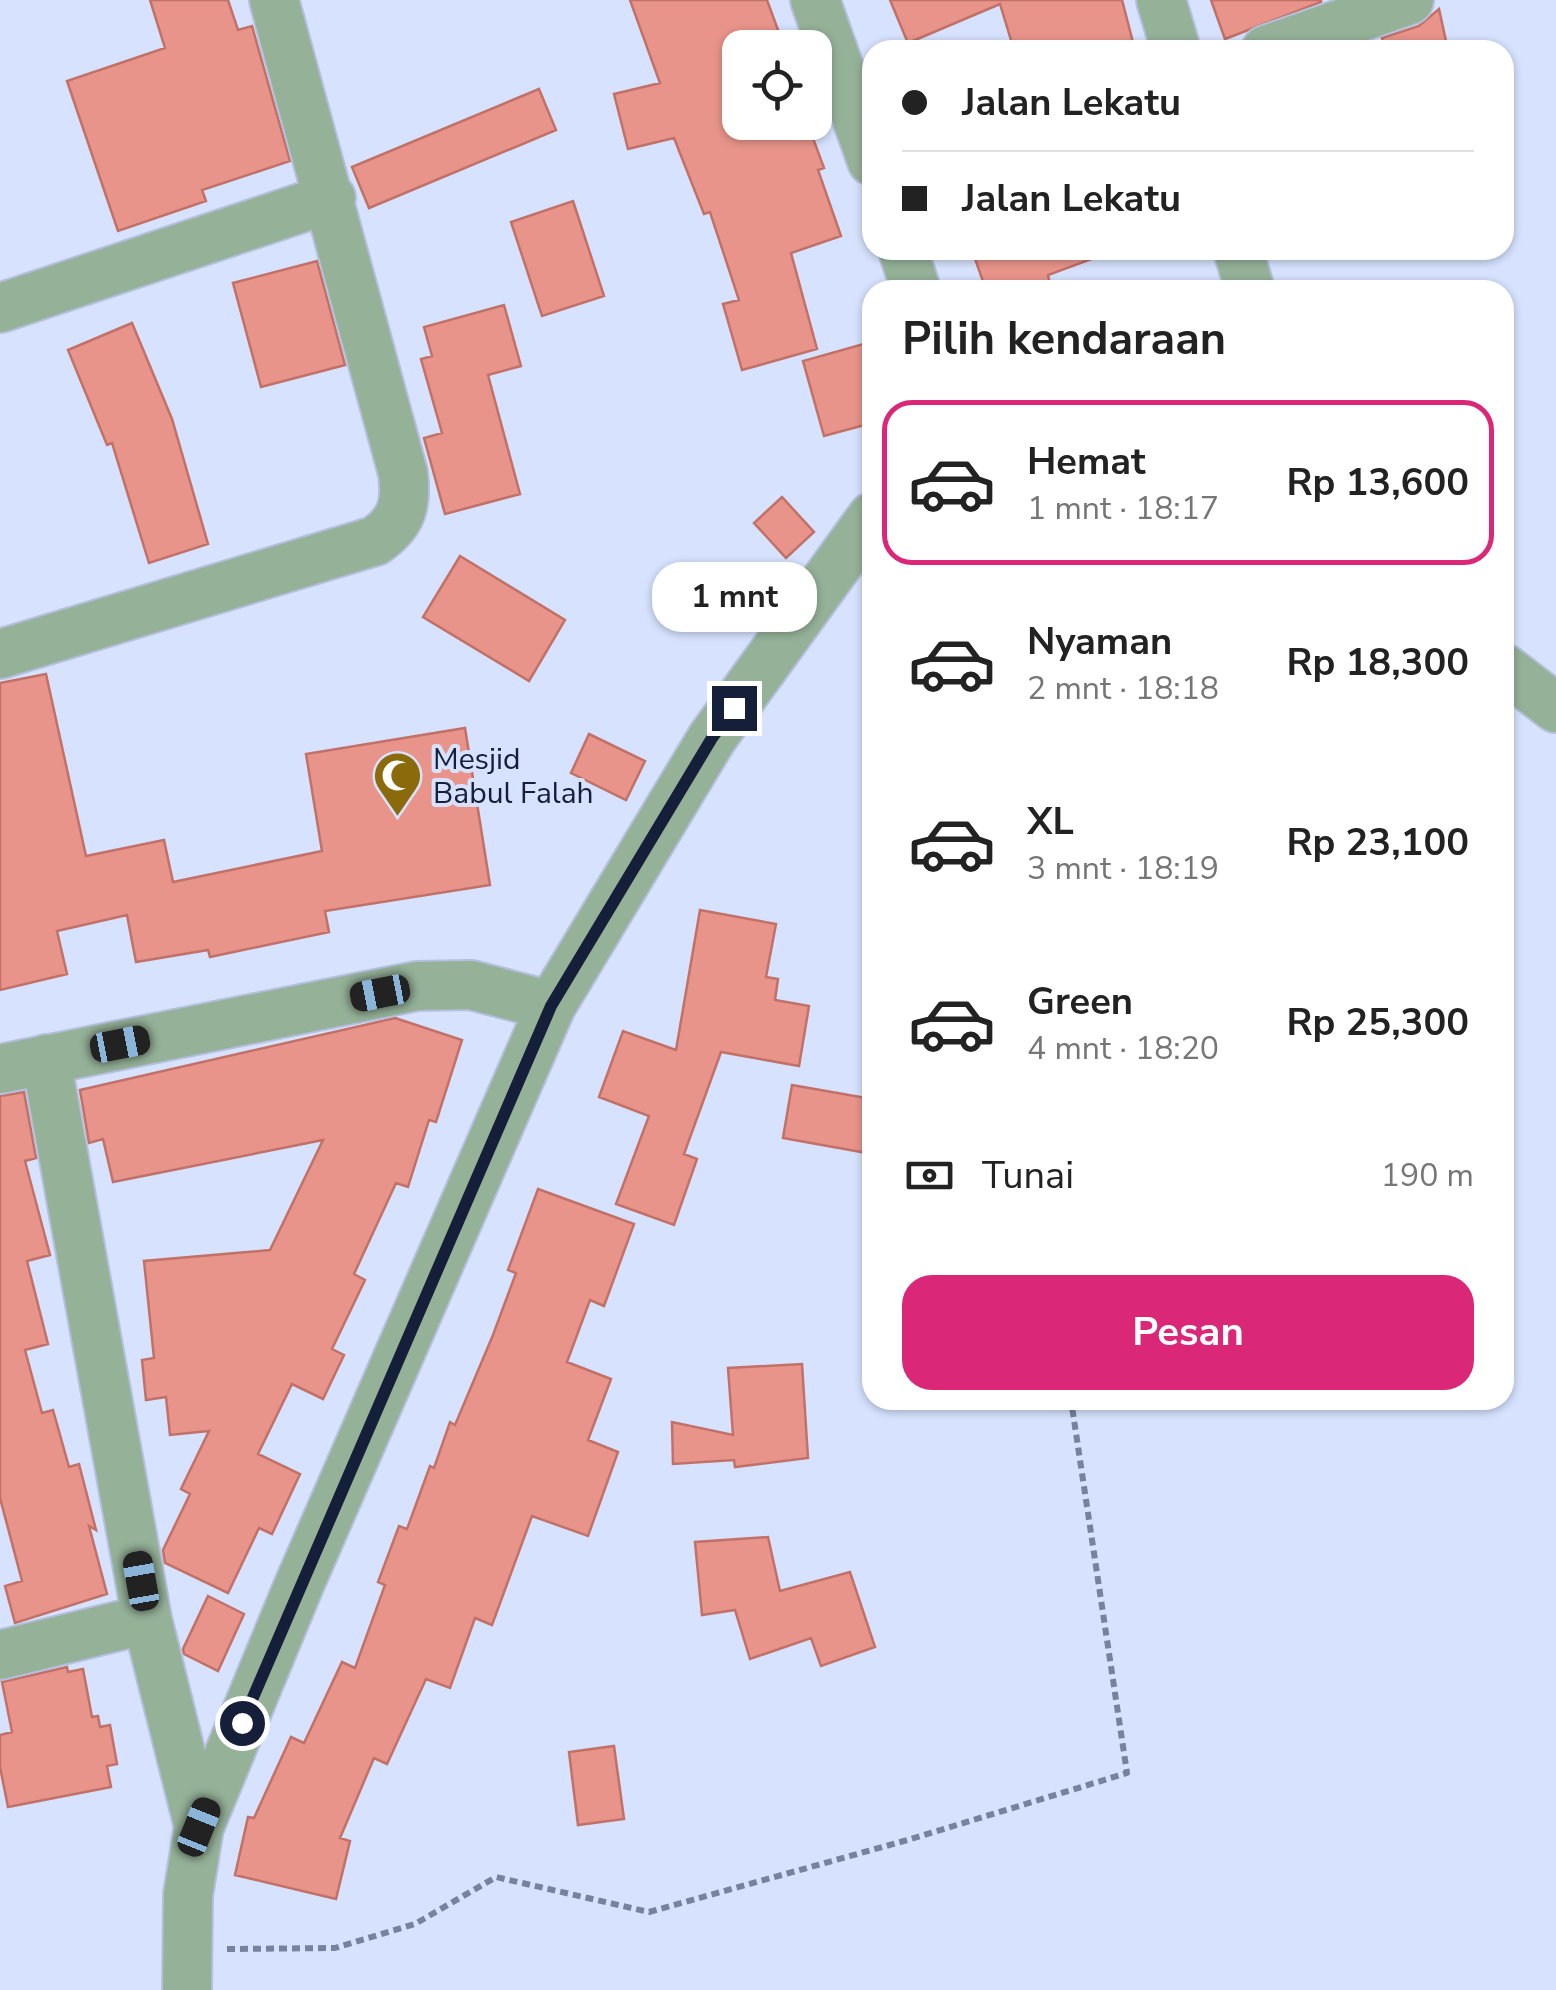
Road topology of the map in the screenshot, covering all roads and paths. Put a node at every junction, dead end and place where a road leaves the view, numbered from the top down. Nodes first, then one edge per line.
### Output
1 (274, 0) edge
2 (815, 0) edge
3 (1161, 0) edge
4 (1409, 0) edge
5 (1173, 40) edge
6 (1295, 40) edge
7 (862, 133) edge
8 (331, 198) junction
9 (0, 308) edge
10 (862, 531) edge
11 (0, 654) edge
12 (1514, 676) edge
13 (1556, 708) edge
14 (551, 1006) junction
15 (46, 1059) junction
16 (0, 1070) edge
17 (1072, 1410) edge
18 (148, 1618) junction
19 (0, 1655) edge
20 (199, 1827) junction
21 (186, 1970) edge

1 - 8 street
2 - 7 street
3 - 5 street
4 - 6 street
8 - 9 street
8 - 11 street
10 - 14 street
12 - 13 street
14 - 15 street
14 - 20 street
15 - 16 street
15 - 18 street
17 - 21 path
18 - 19 street
18 - 20 street
20 - 21 street

